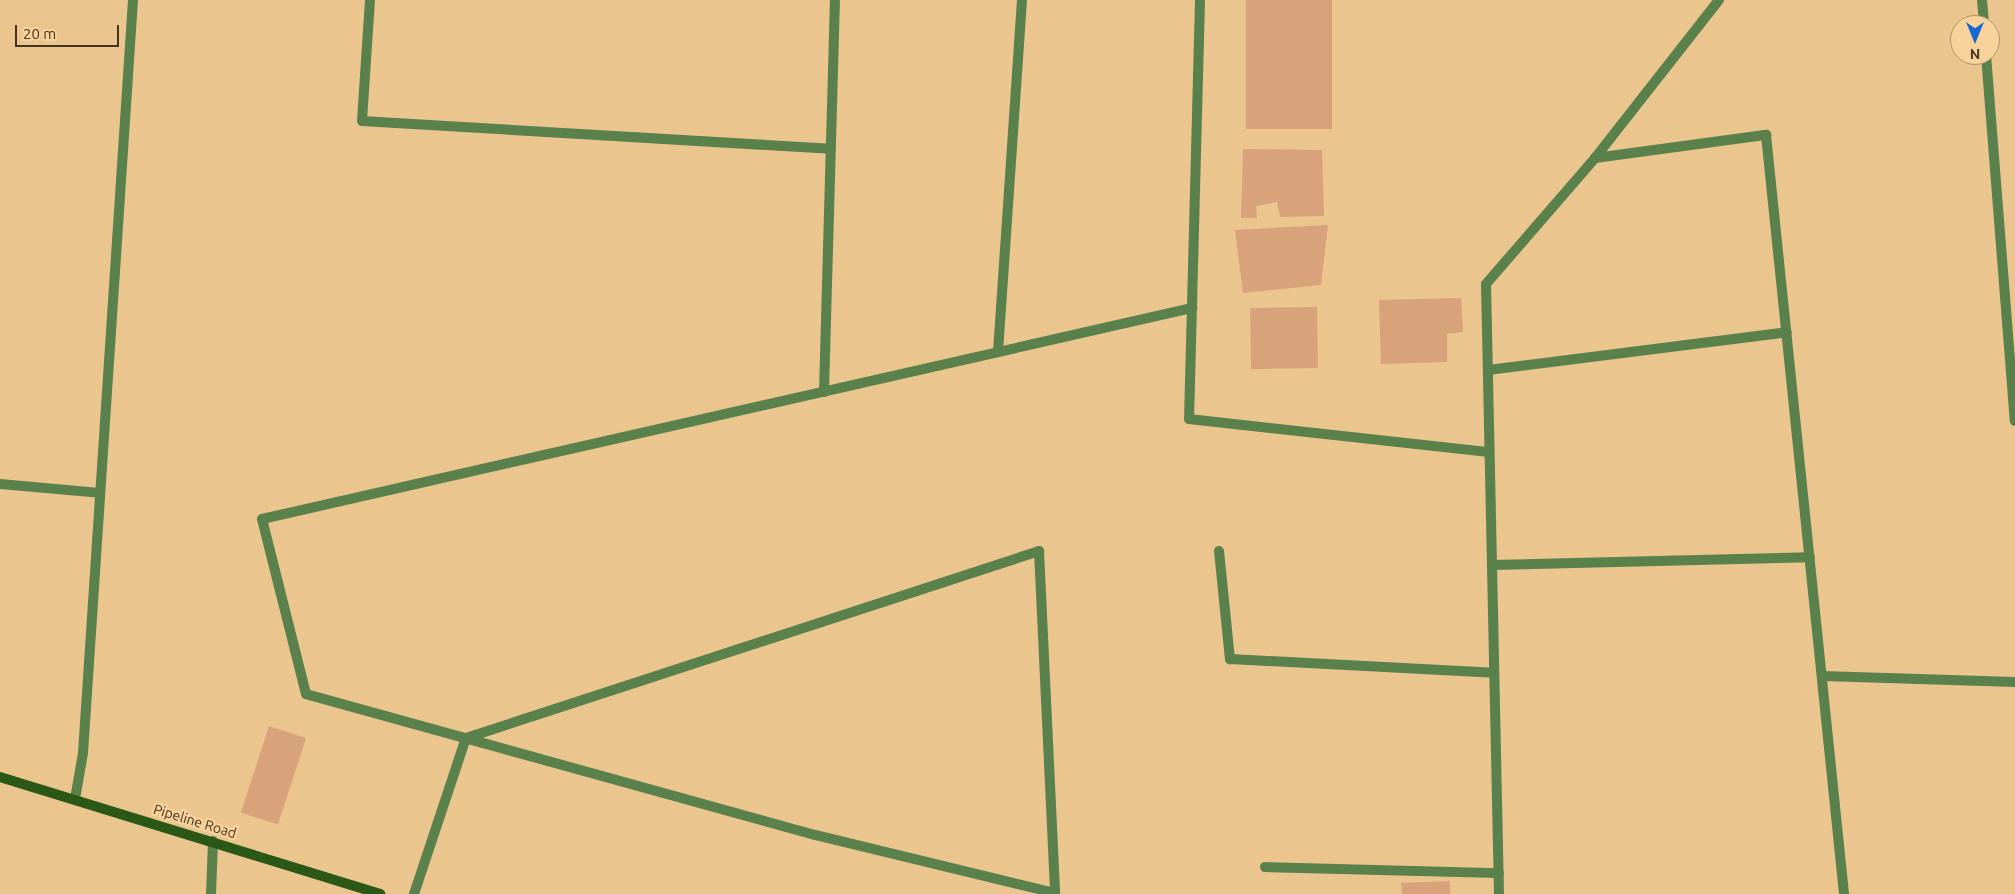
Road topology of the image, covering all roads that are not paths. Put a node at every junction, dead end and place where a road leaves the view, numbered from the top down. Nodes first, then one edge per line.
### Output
1 (133, 0) edge
2 (370, 0) edge
3 (835, 0) edge
4 (1022, 0) edge
5 (1200, 0) edge
6 (1719, 0) edge
7 (1982, 0) edge
8 (1983, 15) edge
9 (1987, 65) edge
10 (830, 149) junction
11 (1594, 158) junction
12 (1192, 308) junction
13 (1787, 332) junction
14 (998, 352) junction
15 (1488, 370) junction
16 (824, 392) junction
17 (2015, 421) edge
18 (1489, 452) junction
19 (0, 484) edge
20 (100, 493) junction
21 (1219, 551) dead end
22 (1810, 557) junction
23 (1492, 565) junction
24 (1494, 673) junction
25 (1822, 676) junction
26 (2015, 682) edge
27 (466, 738) junction
28 (0, 777) edge
29 (75, 799) junction
30 (212, 841) junction
31 (1265, 867) dead end
32 (1498, 873) junction
33 (211, 894) edge
34 (380, 894) edge
35 (414, 894) edge
36 (1055, 894) edge
37 (1499, 894) edge
38 (1844, 894) edge

1 - 20 street
2 - 10 street
3 - 10 street
4 - 14 street
5 - 12 street
6 - 11 street
7 - 8 street
9 - 17 street
10 - 16 street
11 - 13 street
11 - 15 street
12 - 14 street
12 - 18 street
13 - 15 street
13 - 22 street
14 - 16 street
15 - 18 street
16 - 27 street
18 - 23 street
19 - 20 street
20 - 29 street
21 - 24 street
22 - 23 street
22 - 25 street
23 - 24 street
24 - 32 street
25 - 26 street
25 - 38 street
27 - 35 street
27 - 36 street
27 - 36 street
28 - 29 main road, Pipeline Road
29 - 30 main road, Pipeline Road
30 - 33 street
30 - 34 main road, Pipeline Road
31 - 32 street
32 - 37 street

